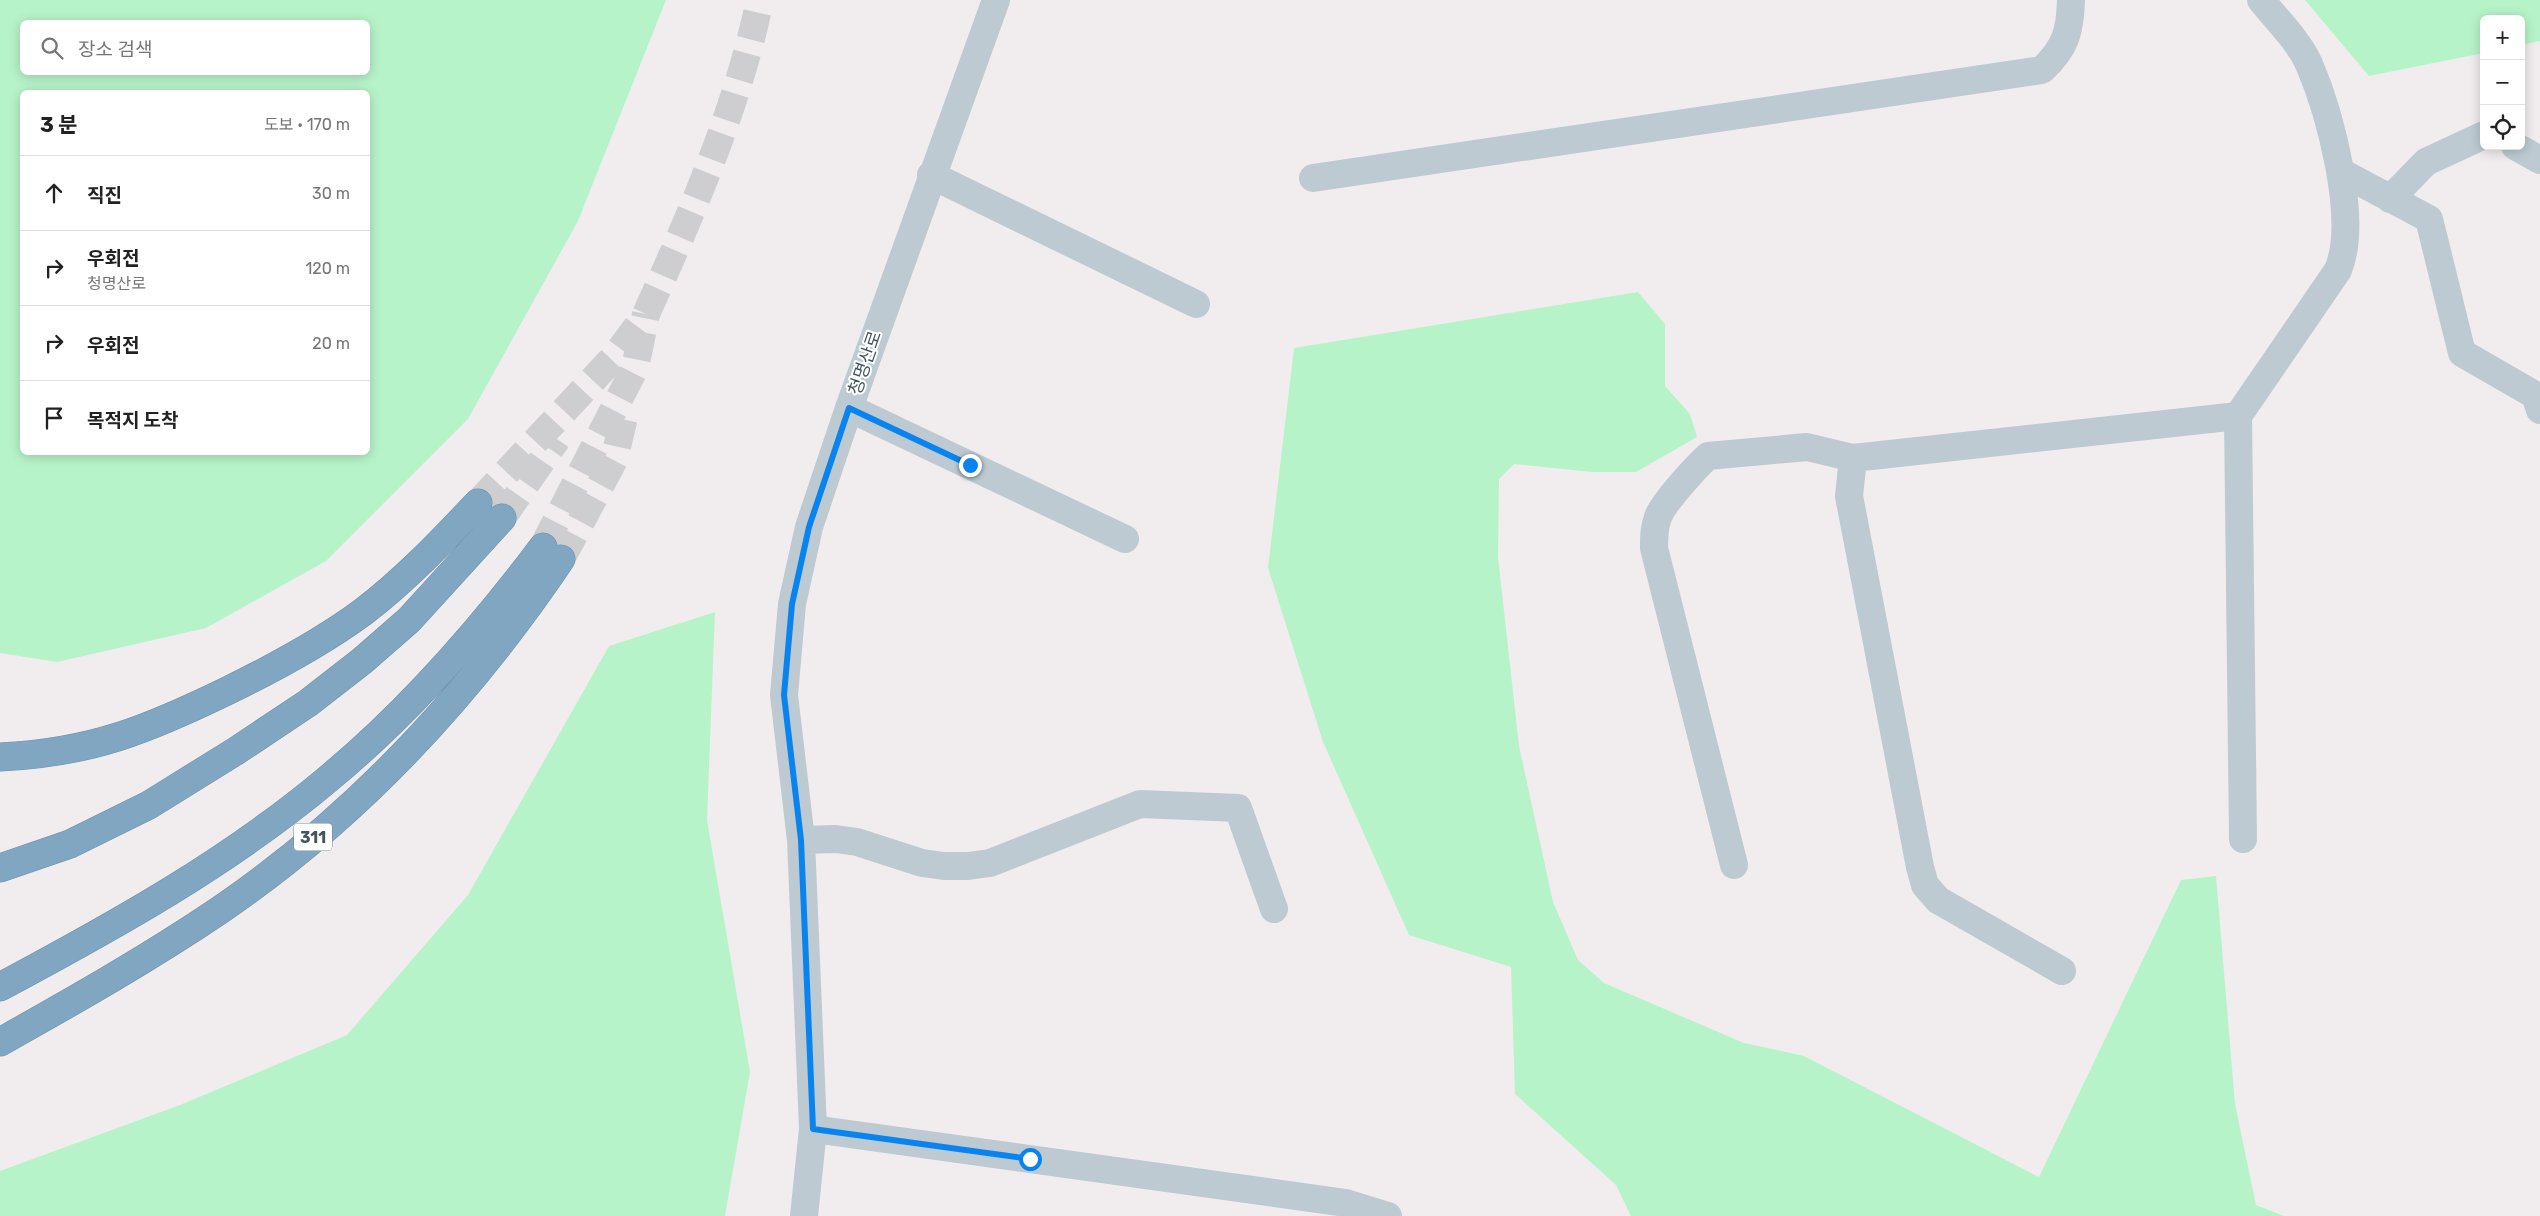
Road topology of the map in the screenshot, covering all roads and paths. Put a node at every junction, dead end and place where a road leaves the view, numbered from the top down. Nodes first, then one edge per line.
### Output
1 (996, 0) edge
2 (2071, 0) edge
3 (2261, 0) edge
4 (2480, 137) edge
5 (2522, 150) edge
6 (2540, 160) edge
7 (2340, 172) junction
8 (931, 175) junction
9 (1313, 178) dead end
10 (2390, 199) junction
11 (1196, 304) dead end
12 (849, 408) junction
13 (2540, 410) edge
14 (2238, 416) junction
15 (1853, 458) junction
16 (478, 503) tunnel mouth
17 (502, 518) tunnel mouth
18 (1125, 539) dead end
19 (0, 757) edge
20 (2243, 839) dead end
21 (801, 840) junction
22 (1734, 865) dead end
23 (0, 868) edge
24 (1274, 908) dead end
25 (2062, 971) dead end
26 (0, 987) edge
27 (0, 1042) edge
28 (813, 1129) junction
29 (804, 1216) edge
30 (1388, 1216) edge

1 - 8 street, 청명산로
2 - 9 street
3 - 7 street
4 - 10 street
5 - 6 street
7 - 10 street
7 - 14 street
8 - 11 street
8 - 12 street, 청명산로
10 - 13 street
12 - 18 street
12 - 21 street, 청명산로
14 - 15 street
14 - 20 street
15 - 22 street
15 - 25 street
16 - 19 highway
17 - 23 highway
21 - 24 street
21 - 28 street, 청명산로
26 - 27 highway, 311
28 - 29 street, 청명산로
28 - 30 street

